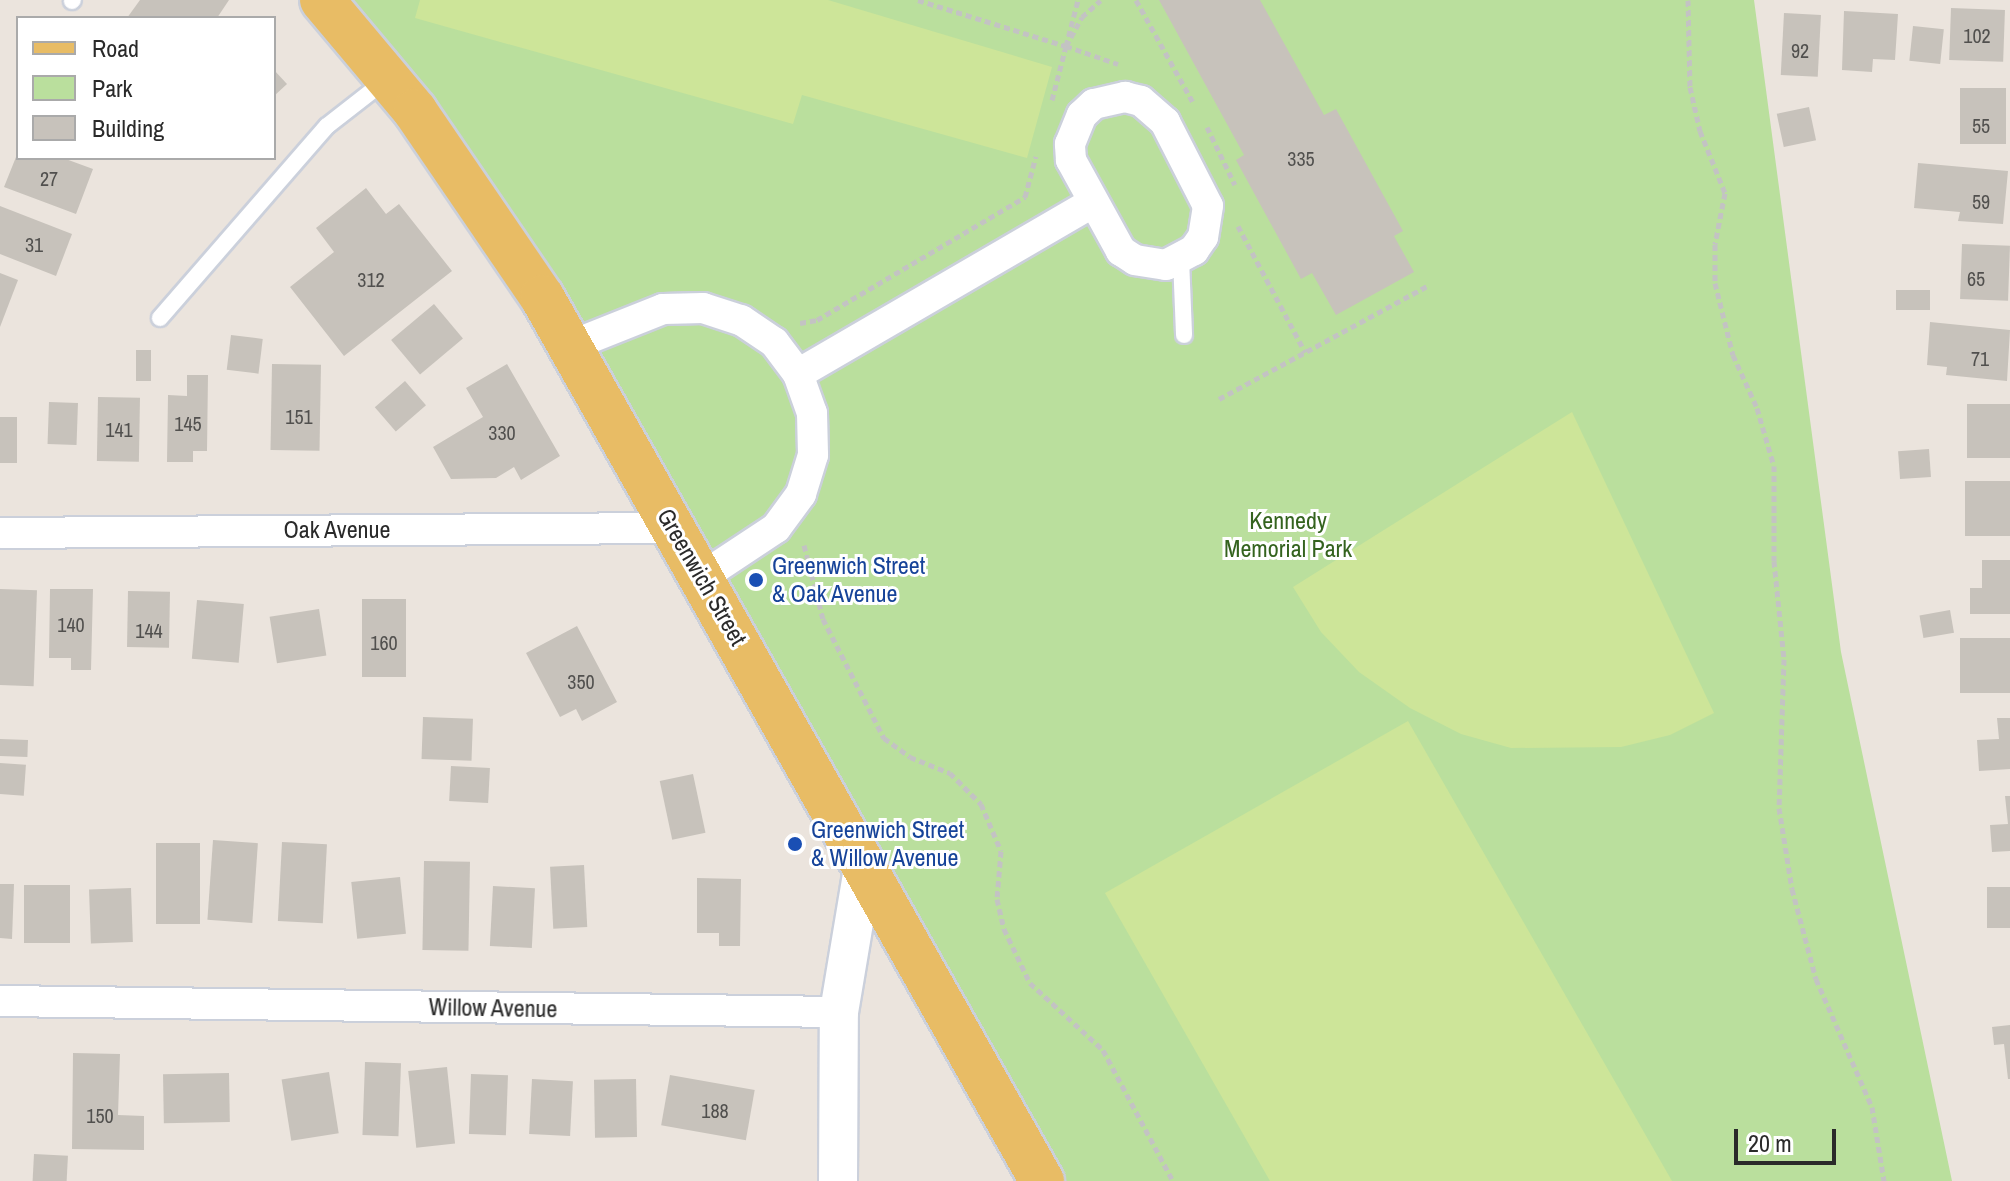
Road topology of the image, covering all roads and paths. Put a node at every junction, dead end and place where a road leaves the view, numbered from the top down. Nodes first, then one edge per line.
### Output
1 (322, 0) edge
2 (918, 0) edge
3 (1078, 0) edge
4 (1101, 0) edge
5 (1688, 0) edge
6 (1066, 46) junction
7 (388, 79) junction
8 (1025, 197) dead end
9 (1092, 203) junction
10 (1181, 259) junction
11 (1429, 285) dead end
12 (160, 318) dead end
13 (792, 320) dead end
14 (1184, 335) dead end
15 (570, 346) junction
16 (798, 374) junction
17 (1219, 399) dead end
18 (794, 503) junction
19 (674, 528) junction
20 (0, 533) edge
21 (702, 577) junction
22 (863, 868) junction
23 (0, 1001) edge
24 (839, 1012) junction
25 (838, 1181) edge
26 (1042, 1181) edge
27 (1173, 1181) edge
28 (1884, 1181) edge

1 - 7 main road, Greenwich Street
2 - 6 path
3 - 6 path
4 - 6 path
5 - 28 path
7 - 12 lane
7 - 15 main road, Greenwich Street
8 - 13 path
9 - 10 street
9 - 10 street
9 - 16 street
10 - 14 lane
11 - 17 path
15 - 16 street
15 - 19 main road, Greenwich Street
16 - 18 street
18 - 21 street
18 - 27 path
19 - 20 street, Oak Avenue
19 - 21 main road, Greenwich Street
21 - 22 main road, Greenwich Street
22 - 24 street
22 - 26 main road, Greenwich Street
23 - 24 street, Willow Avenue
24 - 25 street

